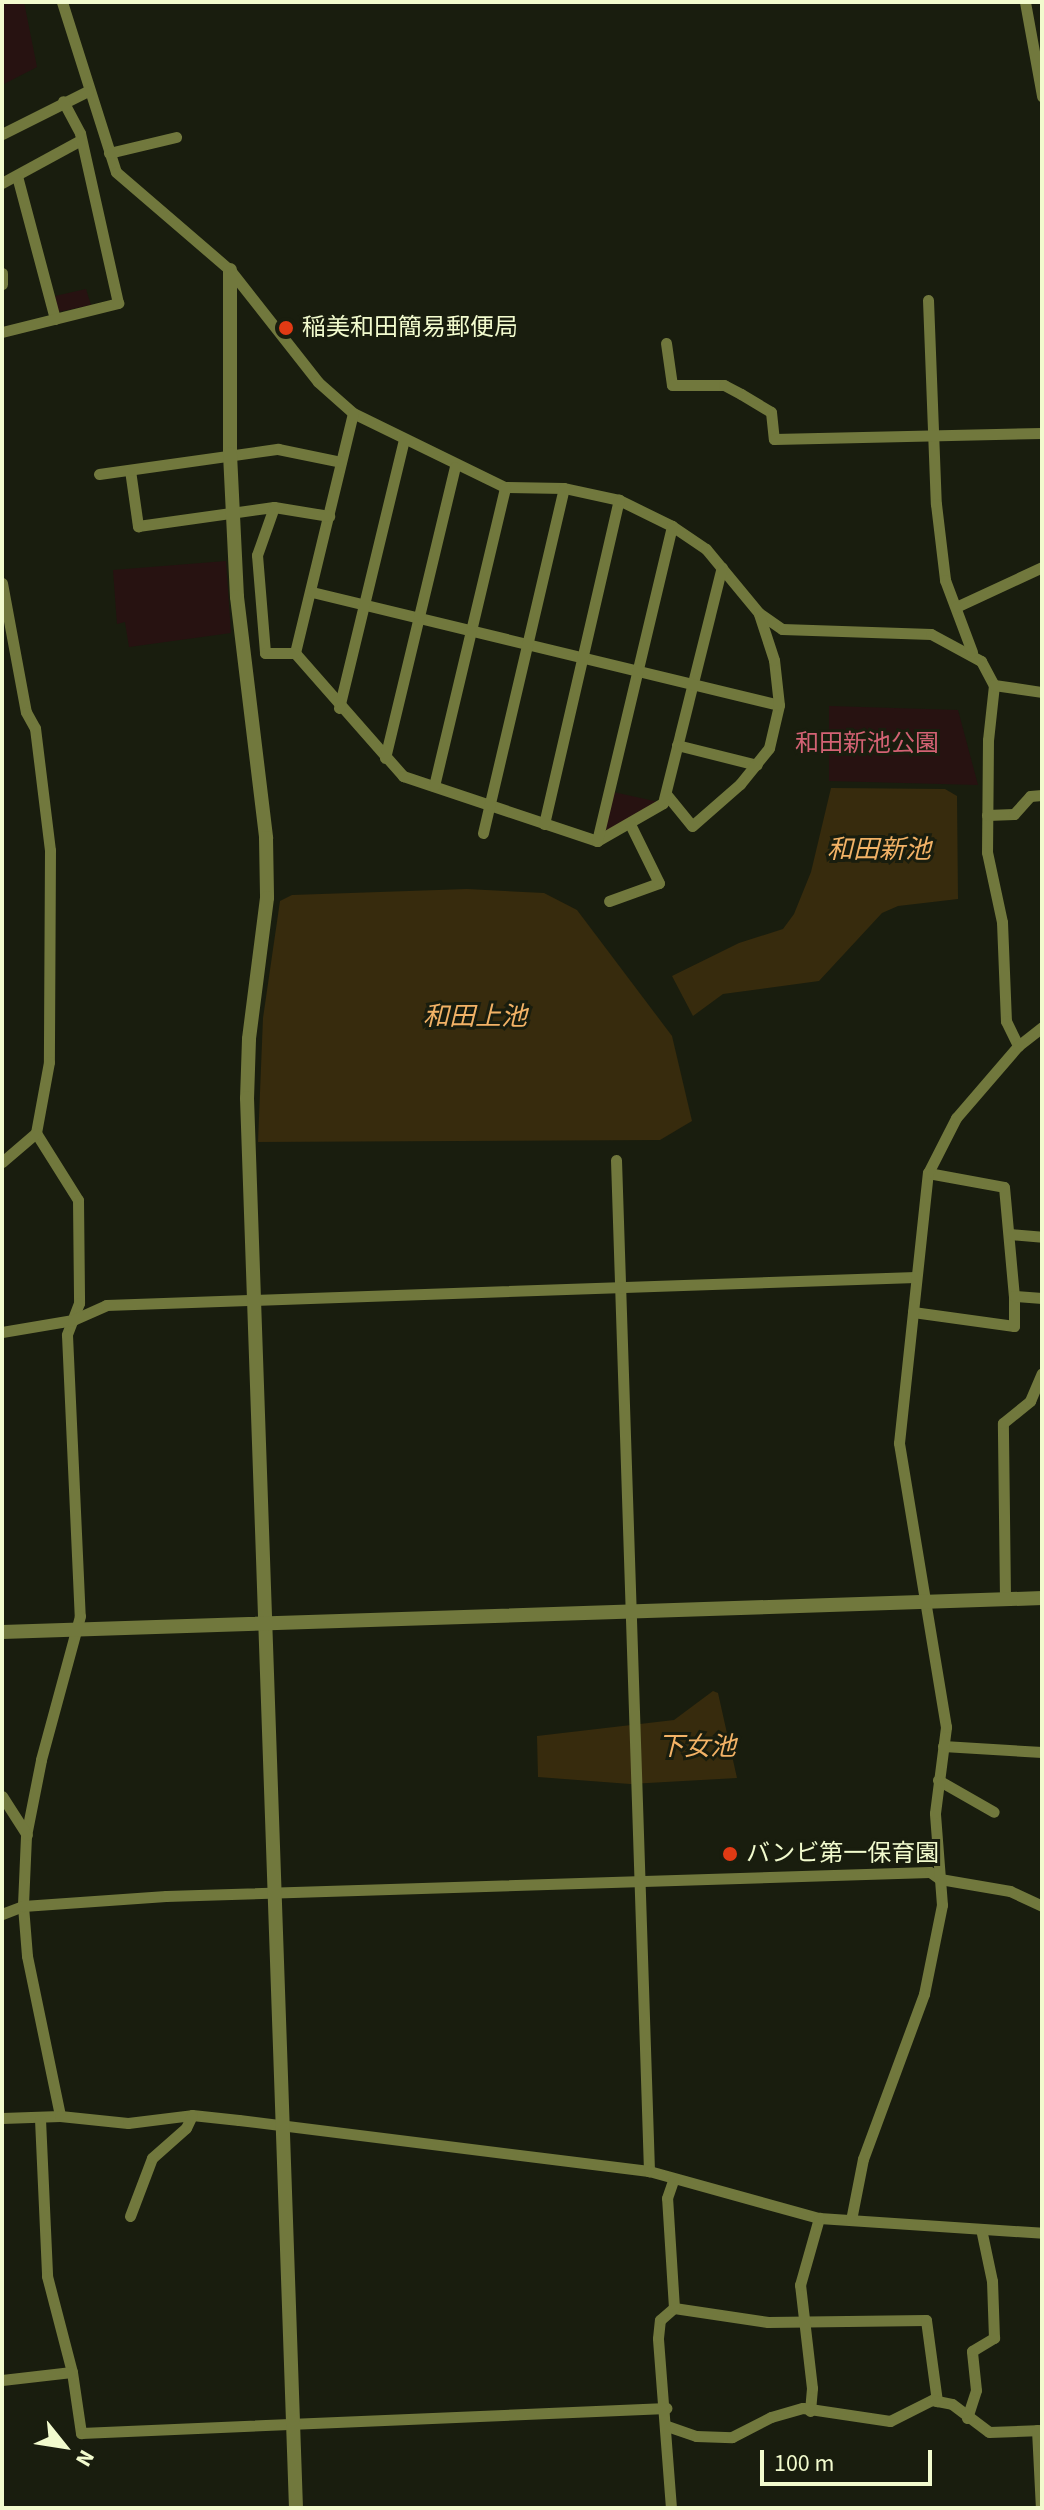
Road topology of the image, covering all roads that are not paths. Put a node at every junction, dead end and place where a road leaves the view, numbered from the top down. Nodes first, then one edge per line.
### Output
1 (62, 2) edge
2 (1025, 2) edge
3 (88, 91) junction
4 (1042, 96) edge
5 (63, 101) junction
6 (2, 134) edge
7 (176, 137) dead end
8 (81, 140) junction
9 (109, 153) junction
10 (17, 176) junction
11 (2, 183) edge
12 (230, 270) junction
13 (2, 273) edge
14 (2, 284) edge
15 (928, 300) dead end
16 (55, 319) junction
17 (2, 332) edge
18 (666, 343) dead end
19 (353, 413) junction
20 (935, 433) junction
21 (1042, 433) edge
22 (404, 440) junction
23 (230, 454) junction
24 (341, 462) junction
25 (455, 467) junction
26 (130, 470) junction
27 (99, 474) dead end
28 (505, 487) junction
29 (564, 488) junction
30 (619, 500) junction
31 (274, 507) junction
32 (232, 512) junction
33 (329, 516) junction
34 (672, 526) junction
35 (722, 567) junction
36 (1042, 567) edge
37 (2, 583) edge
38 (312, 592) junction
39 (3, 596) edge
40 (366, 605) junction
41 (956, 607) junction
42 (759, 613) junction
43 (419, 618) junction
44 (5, 619) edge
45 (474, 631) junction
46 (529, 644) junction
47 (972, 652) junction
48 (295, 653) junction
49 (584, 658) junction
50 (637, 670) junction
51 (691, 682) junction
52 (994, 685) junction
53 (1042, 692) edge
54 (779, 705) junction
55 (339, 708) junction
56 (677, 745) junction
57 (385, 758) junction
58 (757, 765) junction
59 (434, 786) junction
60 (666, 794) junction
61 (1042, 795) edge
62 (490, 806) junction
63 (987, 815) junction
64 (544, 824) junction
65 (630, 824) junction
66 (483, 833) dead end
67 (597, 841) junction
68 (609, 901) dead end
69 (1042, 1027) edge
70 (1018, 1046) junction
71 (36, 1133) junction
72 (616, 1160) dead end
73 (2, 1162) edge
74 (928, 1173) junction
75 (1010, 1234) junction
76 (1042, 1237) edge
77 (916, 1277) junction
78 (620, 1288) junction
79 (1014, 1296) junction
80 (1042, 1298) edge
81 (251, 1299) junction
82 (913, 1312) junction
83 (73, 1320) junction
84 (2, 1332) edge
85 (1042, 1373) edge
86 (1005, 1598) junction
87 (1042, 1598) edge
88 (928, 1600) junction
89 (634, 1609) junction
90 (265, 1623) junction
91 (72, 1631) junction
92 (2, 1632) edge
93 (943, 1746) junction
94 (1042, 1752) edge
95 (938, 1780) junction
96 (2, 1796) edge
97 (994, 1812) dead end
98 (27, 1836) junction
99 (940, 1879) junction
100 (641, 1882) junction
101 (274, 1895) junction
102 (23, 1906) junction
103 (1042, 1906) edge
104 (2, 1914) edge
105 (192, 2115) junction
106 (60, 2116) junction
107 (2, 2118) edge
108 (40, 2119) junction
109 (280, 2125) junction
110 (649, 2171) junction
111 (673, 2181) junction
112 (130, 2216) dead end
113 (819, 2218) junction
114 (851, 2220) junction
115 (981, 2229) junction
116 (1042, 2233) edge
117 (674, 2308) junction
118 (806, 2323) junction
119 (72, 2372) junction
120 (2, 2380) edge
121 (937, 2401) junction
122 (666, 2408) junction
123 (810, 2411) junction
124 (967, 2418) junction
125 (292, 2423) junction
126 (667, 2426) junction
127 (1040, 2430) edge
128 (296, 2508) edge
129 (671, 2508) edge
130 (1041, 2508) edge

1 - 3 street
2 - 4 street
3 - 5 street
3 - 9 street
5 - 6 street
5 - 8 street
7 - 9 street
8 - 10 street
8 - 16 street
9 - 12 street
10 - 11 street
10 - 16 street
12 - 19 street
12 - 23 street
13 - 14 street
15 - 20 street
16 - 17 street
18 - 20 street
19 - 22 street
19 - 24 street
20 - 21 street
20 - 41 street
22 - 25 street
22 - 40 street
23 - 24 street
23 - 26 street
23 - 32 street
24 - 33 street
25 - 28 street
25 - 43 street
26 - 27 street
26 - 32 street
28 - 29 street
28 - 45 street
29 - 30 street
29 - 46 street
30 - 34 street
30 - 49 street
31 - 32 street
31 - 33 street
31 - 48 street
32 - 81 street
33 - 38 street
34 - 35 street
34 - 50 street
35 - 42 street
35 - 51 street
36 - 41 street
37 - 39 street
38 - 40 street
38 - 48 street
39 - 44 street
40 - 43 street
40 - 55 street
41 - 47 street
42 - 47 street
42 - 54 street
43 - 45 street
43 - 57 street
44 - 71 street
45 - 46 street
45 - 59 street
46 - 49 street
46 - 62 street
47 - 52 street
48 - 55 street
49 - 50 street
49 - 64 street
50 - 51 street
50 - 67 street
51 - 54 street
51 - 56 street
52 - 53 street
52 - 63 street
54 - 58 street
55 - 57 street
56 - 58 street
56 - 60 street
57 - 59 street
58 - 60 street
59 - 62 street
60 - 65 street
61 - 63 street
62 - 64 street
62 - 66 street
63 - 70 street
64 - 67 street
65 - 67 street
65 - 68 street
69 - 70 street
70 - 74 street
71 - 73 street
71 - 83 street
72 - 78 street
74 - 75 street
74 - 77 street
75 - 76 street
75 - 79 street
77 - 78 street
77 - 82 street
78 - 81 street
78 - 89 street
79 - 80 street
79 - 82 street
81 - 83 street
81 - 90 street
82 - 88 street
83 - 84 street
83 - 91 street
85 - 86 street
86 - 87 street
86 - 88 street
88 - 89 street
88 - 93 street
89 - 90 street
89 - 100 street
90 - 91 street
90 - 101 street
91 - 92 street
91 - 98 street
93 - 94 street
93 - 95 street
95 - 97 street
95 - 99 street
96 - 98 street
98 - 102 street
99 - 100 street
99 - 103 street
99 - 114 street
100 - 101 street
100 - 110 street
101 - 102 street
101 - 109 street
102 - 104 street
102 - 106 street
105 - 106 street
105 - 109 street
105 - 112 street
106 - 108 street
107 - 108 street
108 - 119 street
109 - 110 street
109 - 125 street
110 - 111 street
111 - 113 street
111 - 117 street
113 - 114 street
113 - 118 street
114 - 115 street
115 - 116 street
115 - 124 street
117 - 118 street
117 - 122 street
118 - 121 street
118 - 123 street
119 - 120 street
119 - 125 street
121 - 123 street
121 - 124 street
122 - 125 street
122 - 126 street
123 - 126 street
124 - 127 street
125 - 128 street
126 - 129 street
127 - 130 street

